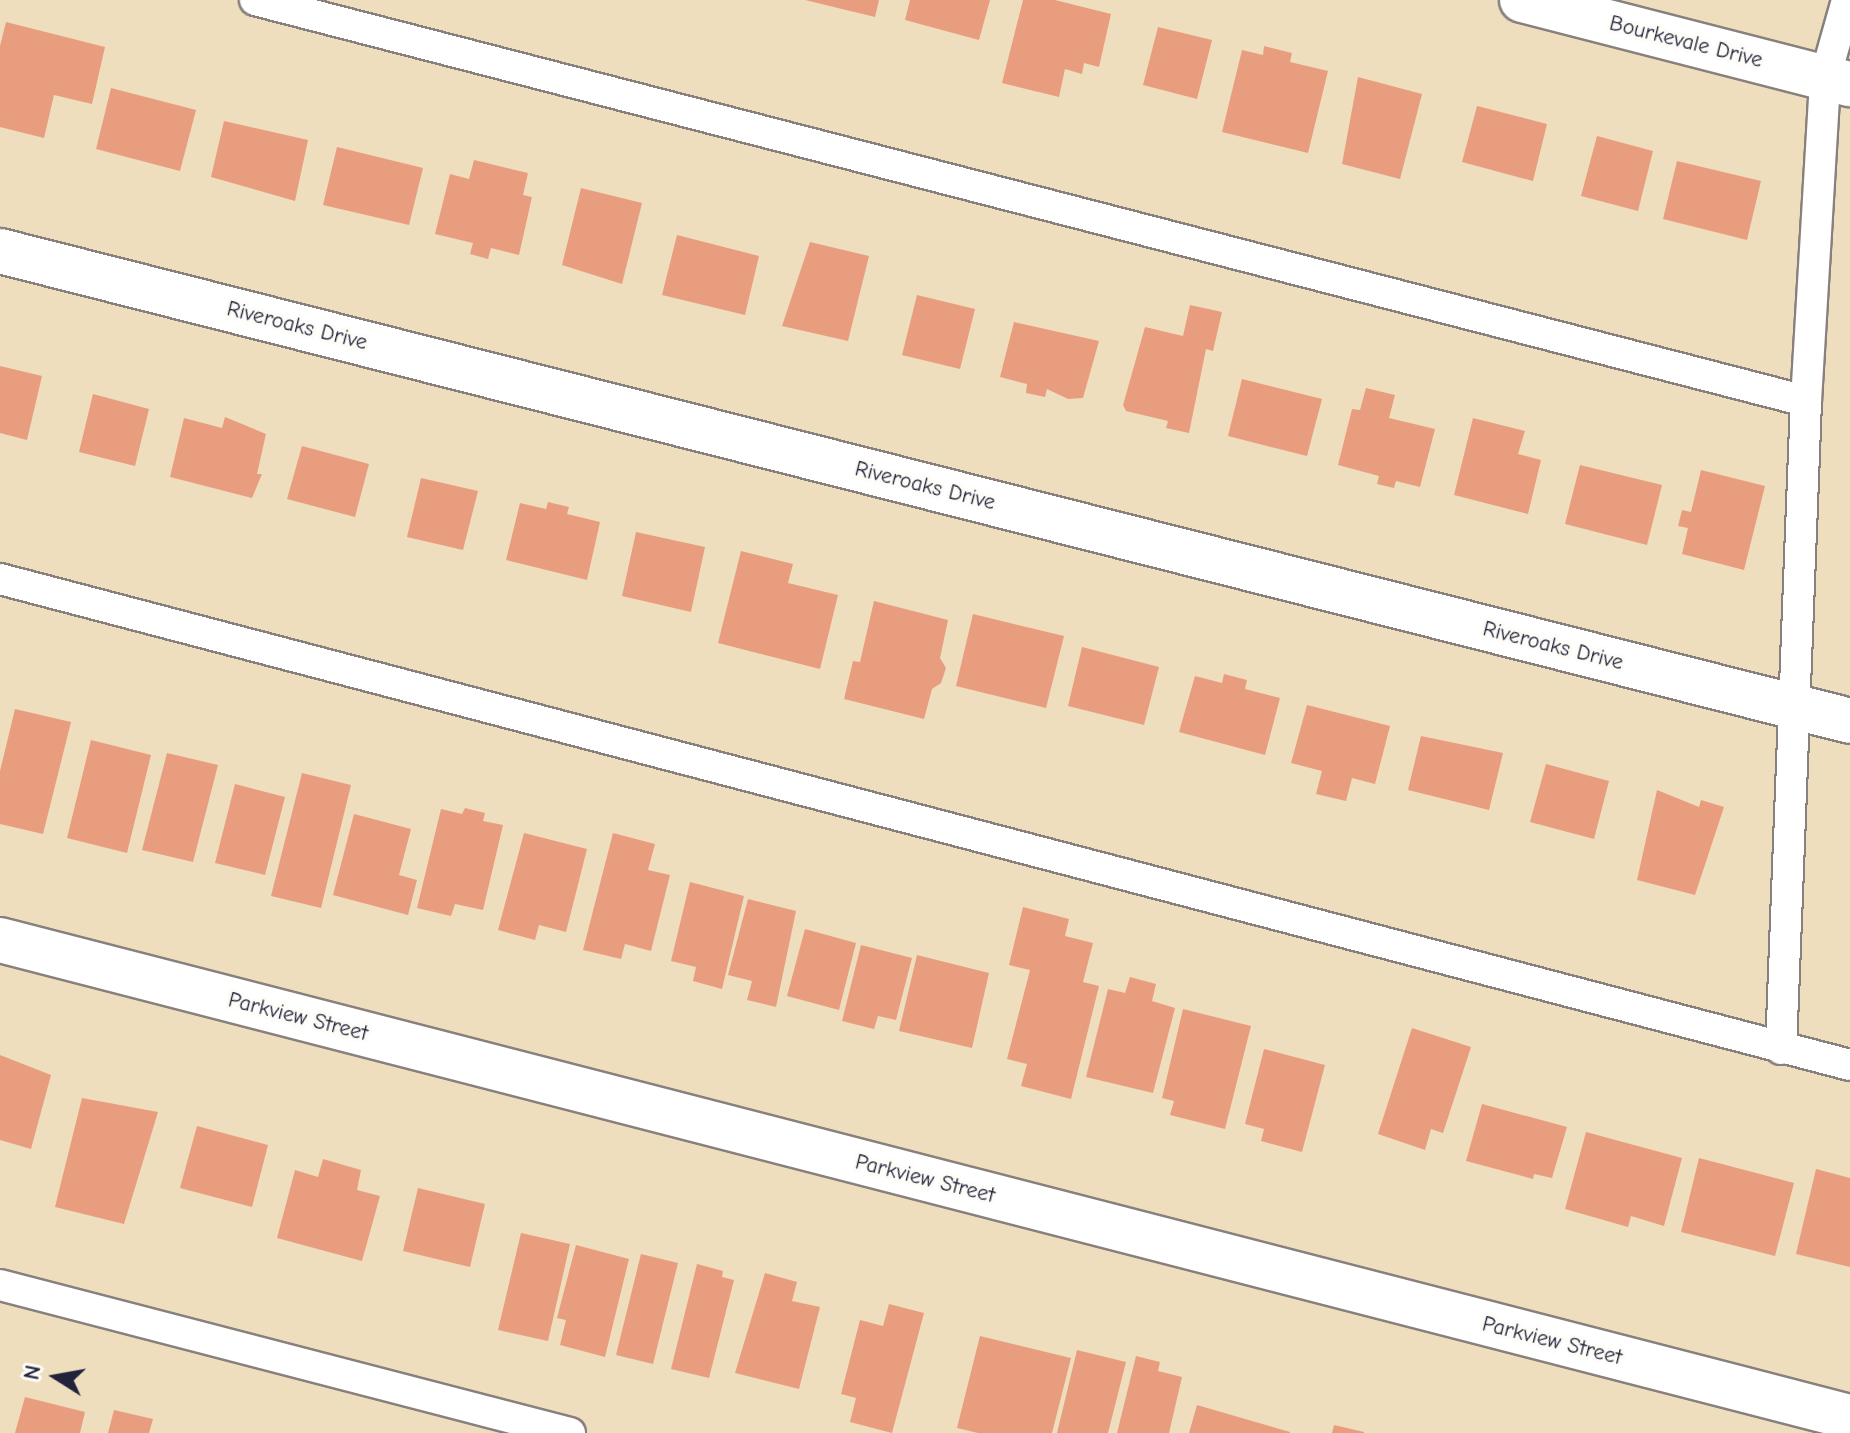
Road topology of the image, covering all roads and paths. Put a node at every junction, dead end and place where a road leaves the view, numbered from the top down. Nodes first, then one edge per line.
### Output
1 (255, 0) edge
2 (1522, 0) edge
3 (1847, 0) edge
4 (1838, 81) edge
5 (0, 251) edge
6 (1806, 401) junction
7 (0, 579) edge
8 (1796, 708) junction
9 (1850, 721) edge
10 (0, 940) edge
11 (1781, 1049) junction
12 (1850, 1065) edge
13 (0, 1285) edge
14 (1850, 1417) edge
15 (570, 1433) edge

1 - 6 lane
2 - 4 street, Bourkevale Drive
3 - 4 lane
4 - 6 lane
5 - 8 street, Riveroaks Drive
6 - 8 lane
7 - 11 lane
8 - 9 street, Riveroaks Drive
8 - 11 lane
10 - 14 street, Parkview Street
11 - 12 lane
13 - 15 lane

